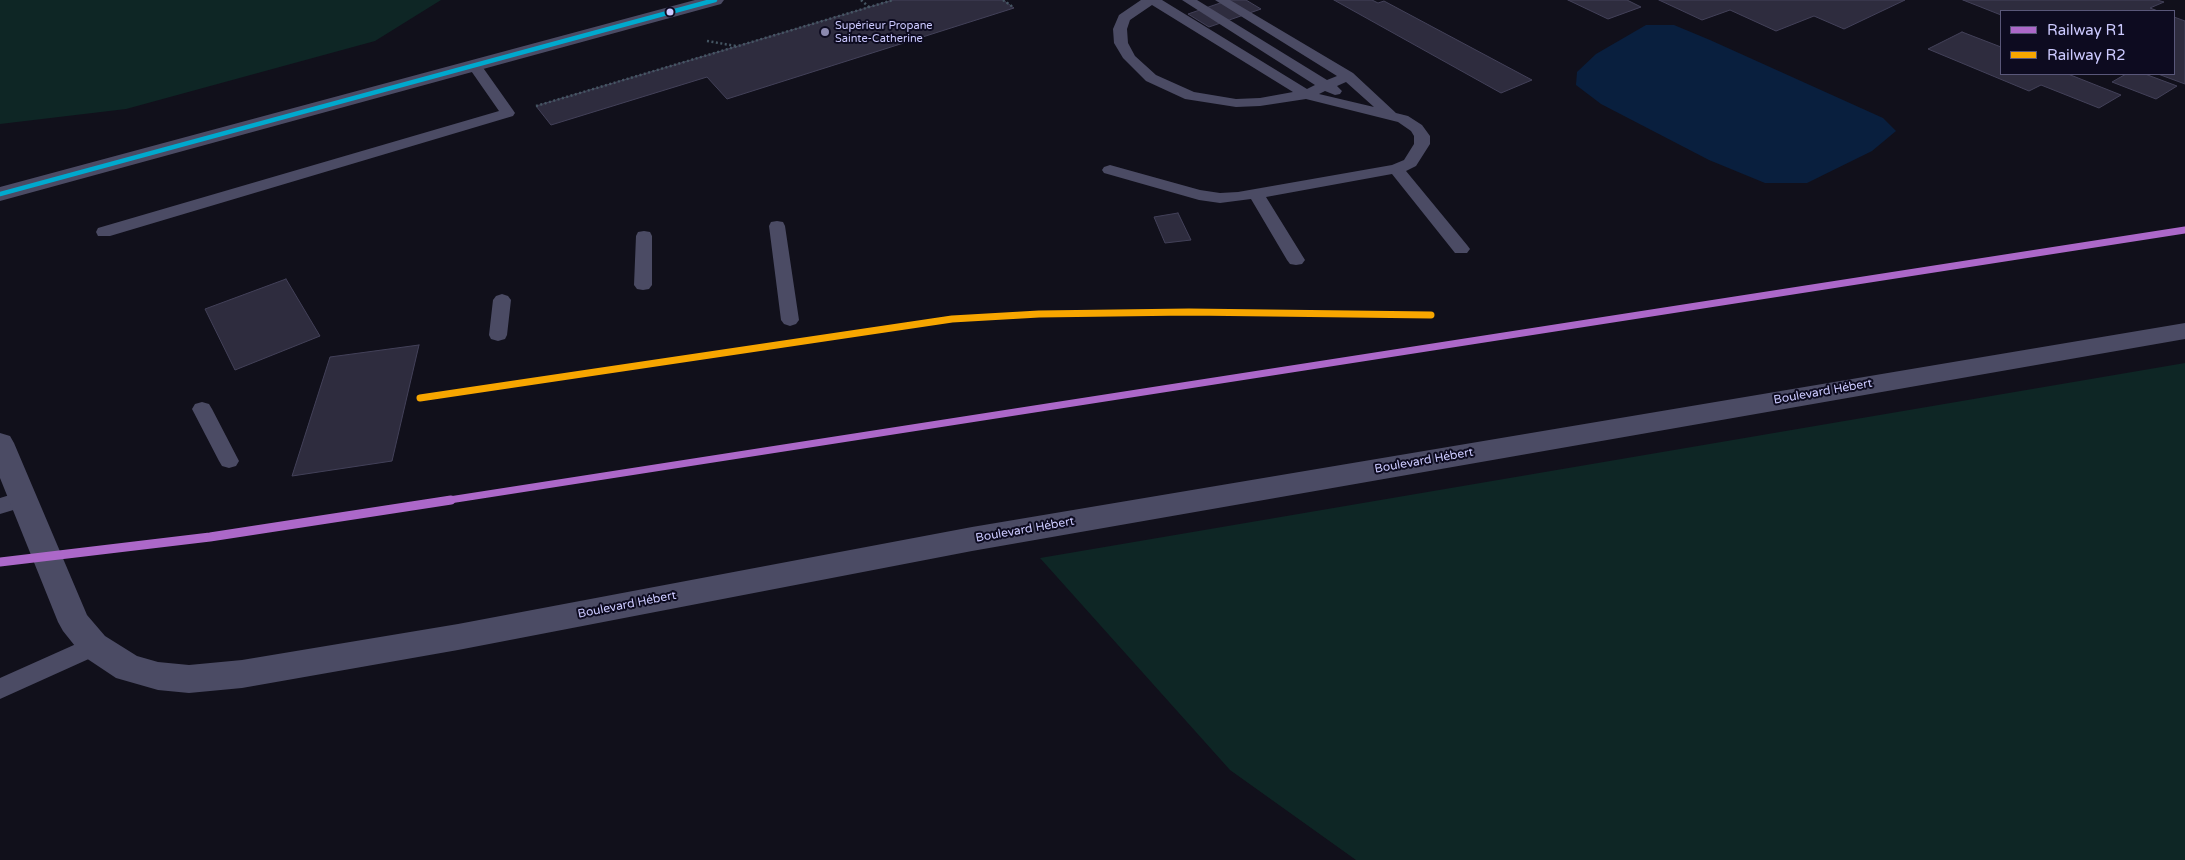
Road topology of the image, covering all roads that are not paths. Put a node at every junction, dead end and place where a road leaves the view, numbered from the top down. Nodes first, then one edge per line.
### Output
1 (715, 0) edge
2 (1152, 0) edge
3 (1188, 0) edge
4 (1221, 0) edge
5 (474, 65) junction
6 (1348, 76) junction
7 (1327, 86) junction
8 (1307, 94) junction
9 (1362, 108) junction
10 (1390, 115) junction
11 (1396, 169) junction
12 (1110, 170) dead end
13 (0, 194) edge
14 (1256, 194) junction
15 (777, 226) dead end
16 (104, 232) dead end
17 (644, 236) dead end
18 (1461, 249) dead end
19 (1296, 260) dead end
20 (643, 284) dead end
21 (502, 300) dead end
22 (790, 320) dead end
23 (2185, 331) edge
24 (498, 335) dead end
25 (202, 409) dead end
26 (0, 443) edge
27 (229, 461) dead end
28 (11, 503) edge
29 (94, 646) junction
30 (0, 689) edge

1 - 5 street
2 - 8 lane
2 - 8 lane
3 - 7 lane
4 - 6 lane
5 - 13 street
5 - 16 lane
6 - 7 lane
6 - 10 lane
7 - 8 lane
7 - 9 lane
8 - 9 lane
9 - 10 lane
10 - 11 lane
11 - 14 lane
11 - 18 lane
12 - 14 lane
14 - 19 lane
15 - 22 lane
17 - 20 lane
21 - 24 lane
23 - 29 street, Boulevard Hébert
25 - 27 lane
26 - 28 street, Boulevard Hébert
28 - 29 street, Boulevard Hébert
29 - 30 lane

